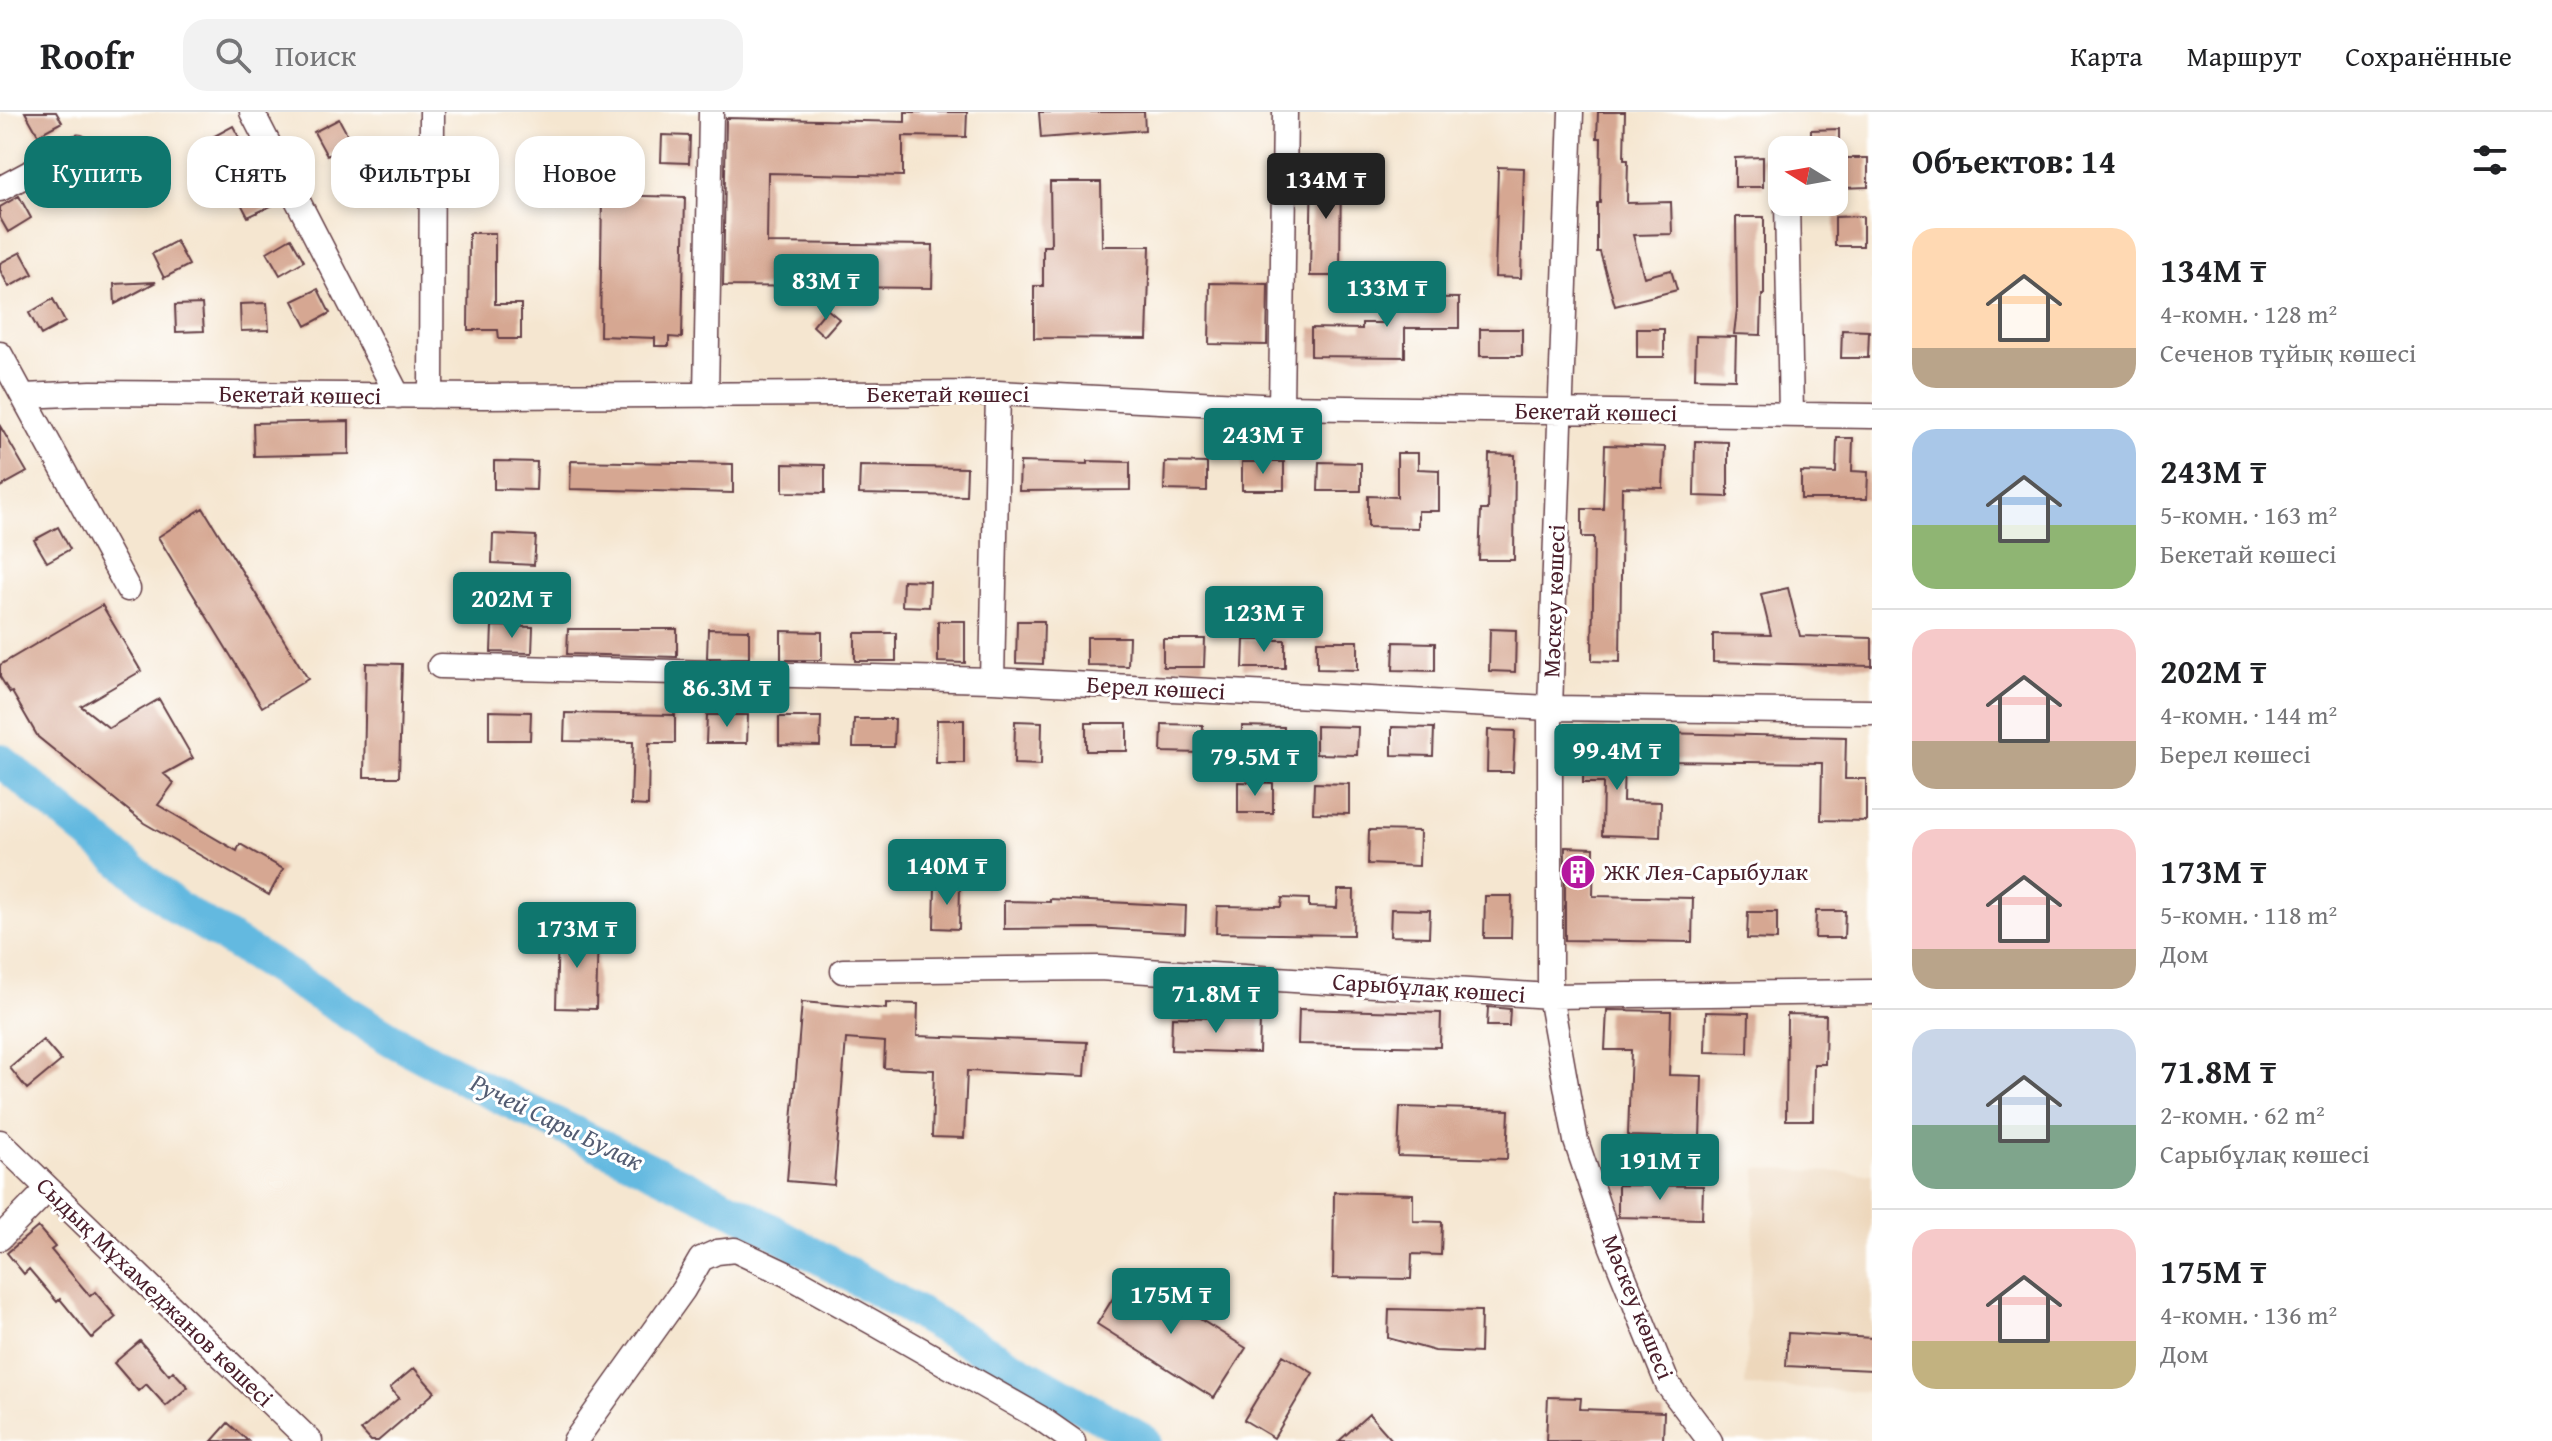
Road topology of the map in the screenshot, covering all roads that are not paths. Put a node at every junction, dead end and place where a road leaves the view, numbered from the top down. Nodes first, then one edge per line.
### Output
1 (252, 112) edge
2 (432, 112) edge
3 (711, 112) edge
4 (1285, 112) edge
5 (1571, 112) edge
6 (24, 176) edge
7 (0, 189) edge
8 (1787, 216) edge
9 (0, 354) edge
10 (998, 393) junction
11 (706, 395) junction
12 (24, 396) junction
13 (398, 396) junction
14 (431, 396) junction
15 (1281, 407) junction
16 (1562, 412) junction
17 (1791, 414) junction
18 (1872, 416) edge
19 (128, 589) dead end
20 (440, 666) dead end
21 (992, 680) junction
22 (1550, 708) junction
23 (1872, 712) edge
24 (843, 971) dead end
25 (1872, 992) edge
26 (1550, 996) junction
27 (0, 1142) edge
28 (48, 1189) junction
29 (0, 1238) edge
30 (310, 1441) edge
31 (575, 1441) edge
32 (1073, 1441) edge
33 (1710, 1441) edge

1 - 13 street
2 - 14 street
3 - 11 street
4 - 15 street
5 - 16 street, Мәскеу көшесі
6 - 7 street
8 - 17 street
9 - 12 street
10 - 11 street, Бекетай көшесі
10 - 15 street, Бекетай көшесі
10 - 21 street
11 - 14 street, Бекетай көшесі
12 - 13 street, Бекетай көшесі
12 - 19 street
13 - 14 street, Бекетай көшесі
15 - 16 street, Бекетай көшесі
16 - 17 street, Бекетай көшесі
16 - 22 street, Мәскеу көшесі
17 - 18 street, Бекетай көшесі
20 - 21 street, Берел көшесі
21 - 22 street, Берел көшесі
22 - 23 street, Берел көшесі
22 - 26 street, Мәскеу көшесі
24 - 26 street, Сарыбұлақ көшесі
25 - 26 street, Сарыбұлақ көшесі
26 - 33 street, Мәскеу көшесі
27 - 28 street, Сыдық Мұхамеджанов көшесі
28 - 29 street
28 - 30 street, Сыдық Мұхамеджанов көшесі
31 - 32 street

